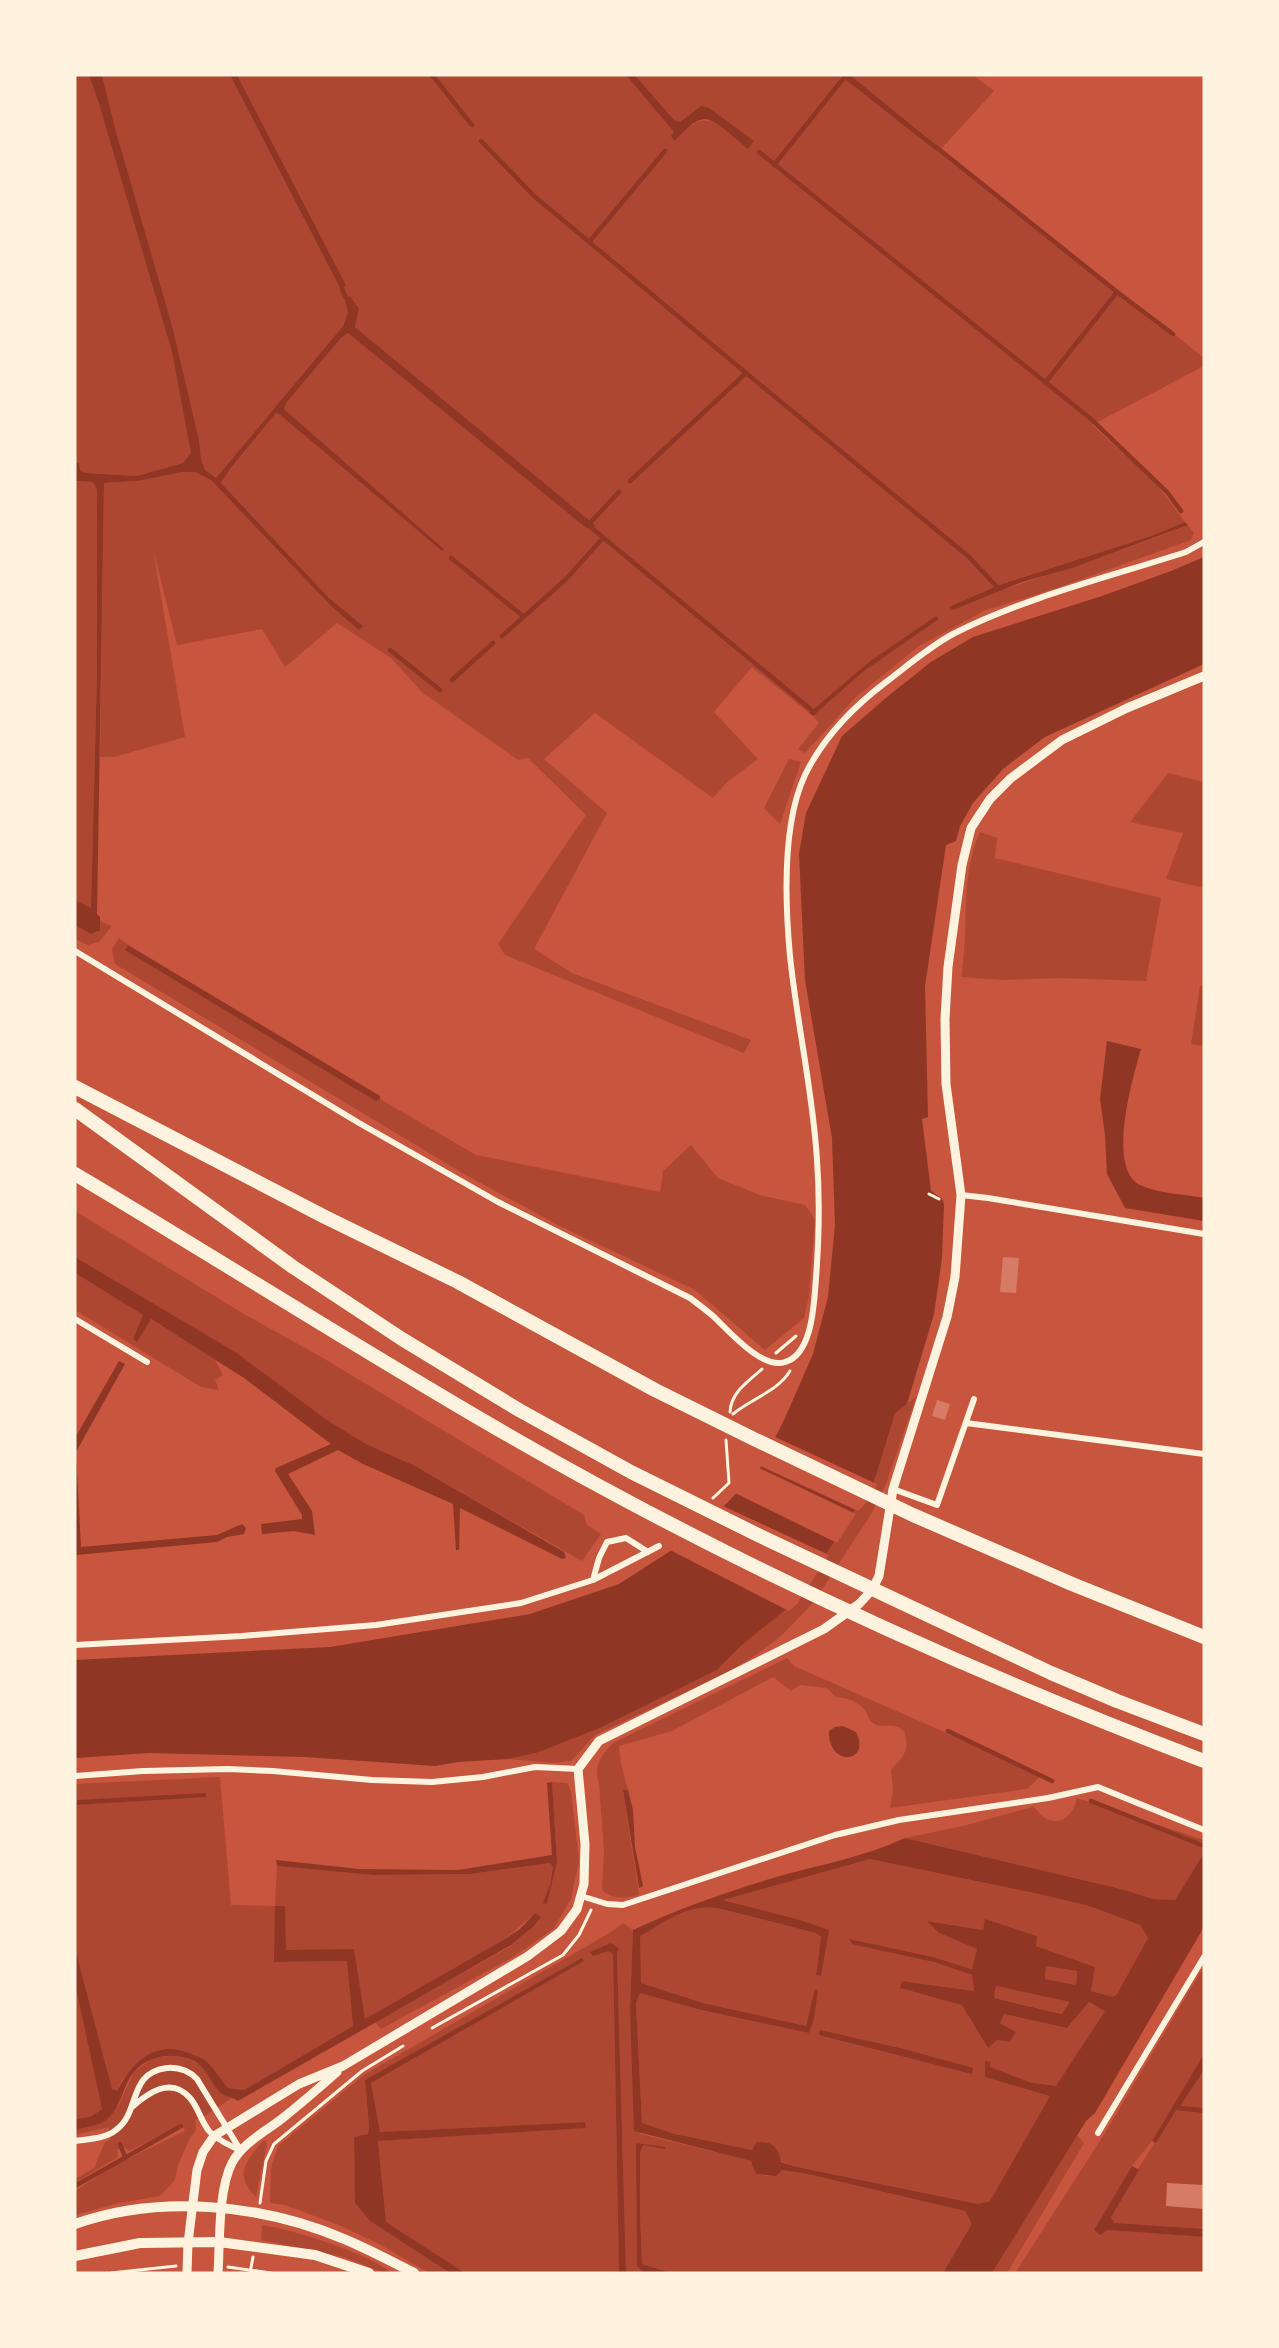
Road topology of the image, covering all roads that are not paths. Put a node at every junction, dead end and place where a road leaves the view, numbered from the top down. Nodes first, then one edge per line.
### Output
1 (1204, 542) edge
2 (1204, 676) edge
3 (75, 951) edge
4 (75, 1087) edge
5 (75, 1109) edge
6 (75, 1174) edge
7 (961, 1195) junction
8 (1204, 1234) edge
9 (75, 1319) edge
10 (147, 1362) dead end
11 (974, 1399) dead end
12 (966, 1423) junction
13 (1204, 1454) edge
14 (893, 1489) junction
15 (659, 1546) dead end
16 (648, 1552) junction
17 (593, 1580) junction
18 (1204, 1637) edge
19 (75, 1645) edge
20 (1204, 1734) edge
21 (1204, 1761) edge
22 (578, 1769) junction
23 (75, 1776) edge
24 (1204, 1830) edge
25 (581, 1896) junction
26 (1204, 1958) edge
27 (344, 2066) junction
28 (132, 2107) junction
29 (227, 2126) junction
30 (1098, 2133) dead end
31 (214, 2136) junction
32 (75, 2141) edge
33 (241, 2151) junction
34 (193, 2206) junction
35 (222, 2209) junction
36 (75, 2224) edge
37 (219, 2242) junction
38 (188, 2243) junction
39 (75, 2256) edge
40 (187, 2273) edge
41 (218, 2273) edge
42 (369, 2273) edge
43 (414, 2273) edge

1 - 3 street
2 - 7 street
4 - 18 highway
5 - 20 highway
6 - 21 highway
7 - 8 street
7 - 14 street
9 - 10 street
11 - 12 street
12 - 13 street
12 - 14 street
14 - 22 street
15 - 16 street
16 - 17 street
16 - 17 street
17 - 19 street
22 - 23 street
22 - 25 street
24 - 25 street
25 - 27 street
26 - 30 street
27 - 29 street
27 - 33 street
28 - 29 street
28 - 31 street
28 - 32 street
29 - 31 street
29 - 33 street
31 - 33 street
31 - 34 street
33 - 35 street
34 - 35 main road
34 - 36 main road
34 - 38 street
35 - 37 street
35 - 43 main road
37 - 38 main road
37 - 41 street
37 - 42 main road
38 - 39 main road
38 - 40 street

